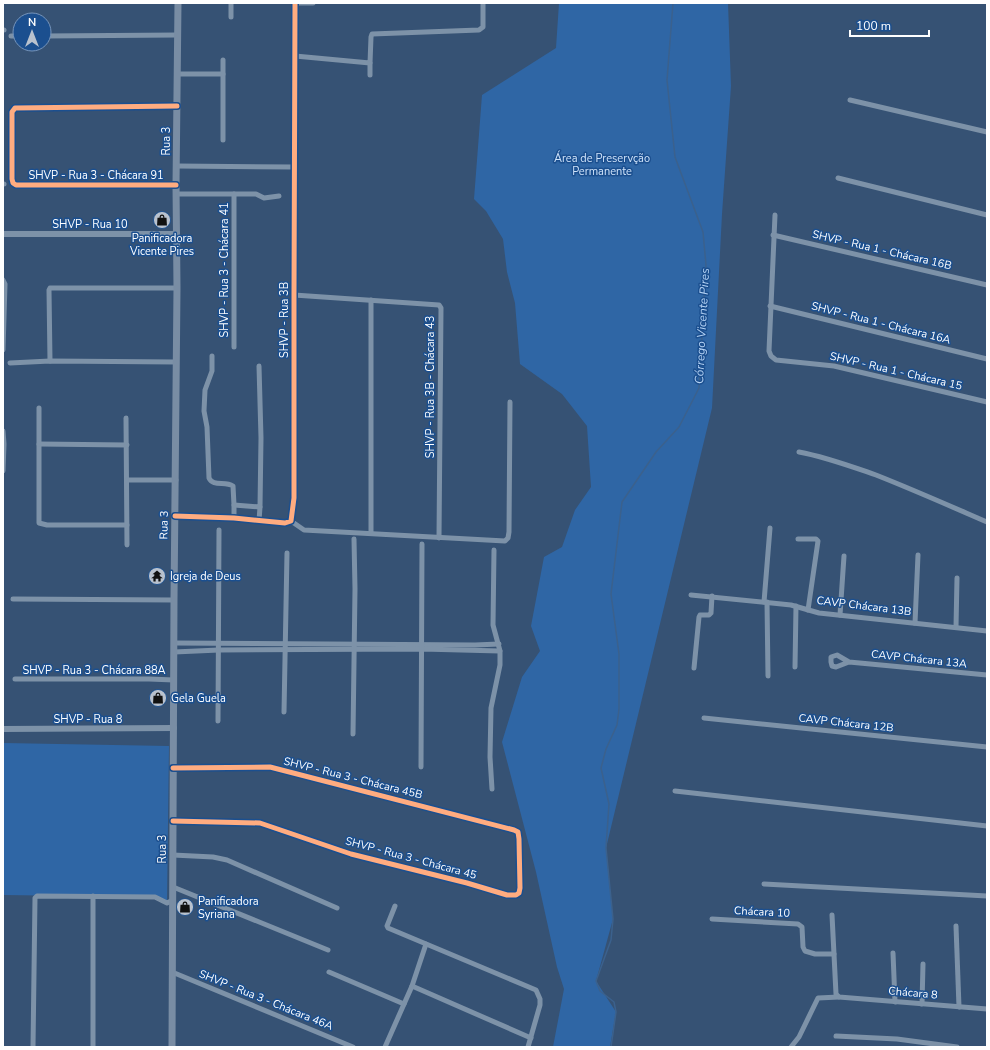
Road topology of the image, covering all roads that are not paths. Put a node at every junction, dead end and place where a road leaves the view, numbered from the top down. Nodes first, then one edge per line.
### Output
1 (178, 3) edge
2 (231, 3) edge
3 (295, 3) edge
4 (313, 3) edge
5 (483, 3) edge
6 (231, 17) dead end
7 (178, 35) junction
8 (52, 36) edge
9 (295, 56) junction
10 (223, 60) dead end
11 (370, 63) junction
12 (177, 74) junction
13 (223, 74) junction
14 (370, 75) dead end
15 (850, 100) dead end
16 (177, 106) junction
17 (987, 132) edge
18 (222, 140) dead end
19 (177, 166) junction
20 (294, 167) junction
21 (838, 178) dead end
22 (176, 185) junction
23 (176, 194) junction
24 (234, 194) junction
25 (279, 196) dead end
26 (775, 215) dead end
27 (987, 215) edge
28 (3, 234) edge
29 (177, 234) junction
30 (773, 235) junction
31 (3, 280) edge
32 (987, 285) edge
33 (177, 288) junction
34 (294, 295) junction
35 (372, 300) junction
36 (770, 306) junction
37 (234, 347) dead end
38 (3, 350) edge
39 (212, 356) dead end
40 (987, 359) edge
41 (50, 361) junction
42 (176, 362) junction
43 (10, 363) dead end
44 (259, 366) dead end
45 (510, 402) dead end
46 (987, 402) edge
47 (39, 408) dead end
48 (126, 418) dead end
49 (3, 430) edge
50 (39, 444) junction
51 (127, 444) junction
52 (799, 452) dead end
53 (3, 471) edge
54 (127, 480) junction
55 (176, 480) junction
56 (234, 505) junction
57 (260, 507) junction
58 (175, 516) junction
59 (234, 518) junction
60 (259, 521) junction
61 (291, 521) junction
62 (987, 522) edge
63 (127, 525) junction
64 (770, 528) dead end
65 (219, 530) dead end
66 (371, 533) junction
67 (439, 538) junction
68 (798, 539) dead end
69 (354, 540) dead end
70 (422, 544) dead end
71 (127, 545) dead end
72 (494, 550) dead end
73 (287, 553) dead end
74 (918, 554) dead end
75 (844, 556) dead end
76 (957, 578) dead end
77 (690, 595) dead end
78 (712, 596) junction
79 (13, 599) dead end
80 (174, 600) junction
81 (765, 602) junction
82 (796, 606) junction
83 (808, 610) junction
84 (840, 615) junction
85 (915, 623) junction
86 (956, 627) junction
87 (987, 631) edge
88 (174, 642) junction
89 (201, 643) junction
90 (219, 643) junction
91 (286, 644) junction
92 (354, 644) junction
93 (499, 644) junction
94 (422, 647) junction
95 (200, 650) junction
96 (219, 650) junction
97 (286, 650) junction
98 (354, 650) junction
99 (500, 651) junction
100 (174, 652) junction
101 (849, 662) dead end
102 (795, 667) dead end
103 (694, 668) dead end
104 (987, 675) edge
105 (768, 676) dead end
106 (15, 679) dead end
107 (174, 680) junction
108 (284, 712) dead end
109 (704, 718) dead end
110 (218, 721) dead end
111 (174, 728) junction
112 (3, 729) edge
113 (353, 734) dead end
114 (987, 747) edge
115 (421, 767) dead end
116 (173, 768) junction
117 (492, 789) dead end
118 (675, 791) dead end
119 (173, 821) junction
120 (987, 826) edge
121 (519, 840) joint
122 (173, 855) junction
123 (764, 884) dead end
124 (173, 887) junction
125 (93, 896) junction
126 (987, 896) edge
127 (173, 900) junction
128 (395, 906) dead end
129 (337, 908) dead end
130 (832, 915) dead end
131 (712, 919) dead end
132 (956, 926) dead end
133 (426, 944) junction
134 (328, 950) dead end
135 (893, 952) dead end
136 (834, 954) junction
137 (923, 964) dead end
138 (172, 972) junction
139 (329, 972) dead end
140 (412, 986) junction
141 (839, 997) junction
142 (895, 1002) junction
143 (404, 1004) junction
144 (922, 1004) junction
145 (959, 1007) junction
146 (987, 1009) edge
147 (836, 1036) dead end
148 (531, 1038) junction
149 (93, 1046) edge
150 (33, 1047) edge
151 (172, 1047) edge
152 (353, 1047) edge
153 (385, 1047) edge
154 (528, 1047) edge
155 (791, 1047) edge
156 (957, 1047) edge

1 - 7 main road, Rua 3
2 - 6 street
3 - 4 street
3 - 9 street, SHVP - Rua 3B
5 - 11 street
7 - 8 street
7 - 12 main road, Rua 3
9 - 11 street
9 - 20 street, SHVP - Rua 3B
10 - 13 street
11 - 14 street
12 - 13 street
12 - 16 main road, Rua 3
13 - 18 street
15 - 17 street
16 - 19 main road, Rua 3
16 - 22 street, SHVP - Rua 3 - Chácara 91
19 - 20 street
19 - 22 main road, Rua 3
20 - 34 street, SHVP - Rua 3B
21 - 27 street
22 - 23 main road, Rua 3
23 - 24 street, SHVP - Rua 3 - Chácara 41
23 - 29 main road, Rua 3
24 - 25 street, SHVP - Rua 3 - Chácara 41
24 - 37 street, SHVP - Rua 3 - Chácara 41
26 - 30 street
28 - 29 street, SHVP - Rua 10
29 - 33 main road, Rua 3
30 - 32 street, SHVP - Rua 1 - Chácara 16B
30 - 36 street
31 - 38 street
33 - 41 street
33 - 42 main road, Rua 3
34 - 35 street, SHVP - Rua 3B - Chácara 43
34 - 61 street, SHVP - Rua 3B
35 - 66 street
35 - 67 street, SHVP - Rua 3B - Chácara 43
36 - 40 street, SHVP - Rua 1 - Chácara 16A
36 - 46 street, SHVP - Rua 1 - Chácara 15
39 - 56 street
41 - 42 street
41 - 43 street
42 - 55 main road, Rua 3
44 - 57 street
45 - 67 street
47 - 50 street
48 - 51 street
49 - 53 street
50 - 51 street
50 - 63 street
51 - 54 street
52 - 62 street
54 - 55 street
54 - 63 street
55 - 58 main road, Rua 3
56 - 57 street
56 - 59 street
57 - 60 street
58 - 59 street
58 - 80 main road, Rua 3
59 - 60 street
60 - 61 street
61 - 66 street
63 - 71 street
64 - 81 street
65 - 90 street
66 - 67 street
68 - 83 street
69 - 92 street
70 - 94 street
72 - 93 street
73 - 91 street
74 - 85 street
75 - 84 street
76 - 86 street
77 - 78 street, CAVP Chácara 13B
78 - 81 street, CAVP Chácara 13B
78 - 103 street
79 - 80 street
80 - 88 main road, Rua 3
81 - 82 street, CAVP Chácara 13B
81 - 105 street
82 - 83 street, CAVP Chácara 13B
82 - 102 street
83 - 84 street, CAVP Chácara 13B
84 - 85 street, CAVP Chácara 13B
85 - 86 street, CAVP Chácara 13B
86 - 87 street, CAVP Chácara 13B
88 - 89 street
88 - 100 main road, Rua 3
89 - 90 street
89 - 95 street
90 - 91 street
90 - 96 street
91 - 92 street
91 - 97 street
92 - 94 street
92 - 98 street
93 - 94 street
93 - 99 street
94 - 98 street
94 - 99 street
94 - 115 street
95 - 96 street
95 - 100 street
96 - 97 street
96 - 110 street
97 - 98 street
97 - 108 street
98 - 113 street
99 - 117 street
100 - 107 main road, Rua 3
101 - 104 street, CAVP Chácara 13A
106 - 107 street, SHVP - Rua 3 - Chácara 88A
107 - 111 main road, Rua 3
109 - 114 street, CAVP Chácara 12B
111 - 112 street, SHVP - Rua 8
111 - 116 main road, Rua 3
116 - 119 main road, Rua 3
116 - 121 street, SHVP - Rua 3 - Chácara 45B
118 - 120 street
119 - 121 street, SHVP - Rua 3 - Chácara 45
119 - 122 main road, Rua 3
122 - 124 main road, Rua 3
122 - 129 street
123 - 126 street
124 - 127 main road, Rua 3
124 - 134 street
125 - 127 street
125 - 149 street
125 - 150 street
127 - 138 main road, Rua 3
128 - 133 street
130 - 136 street
131 - 136 street, Chácara 10
132 - 145 street
133 - 140 street
133 - 148 street
135 - 142 street
136 - 141 street
137 - 144 street
138 - 151 main road, Rua 3
138 - 152 street, SHVP - Rua 3 - Chácara 46A
139 - 143 street
140 - 143 street
140 - 148 street
141 - 142 street, Chácara 8
141 - 155 street, Chácara 8
142 - 144 street, Chácara 8
143 - 153 street
144 - 145 street, Chácara 8
145 - 146 street, Chácara 8
147 - 156 street
148 - 154 street

